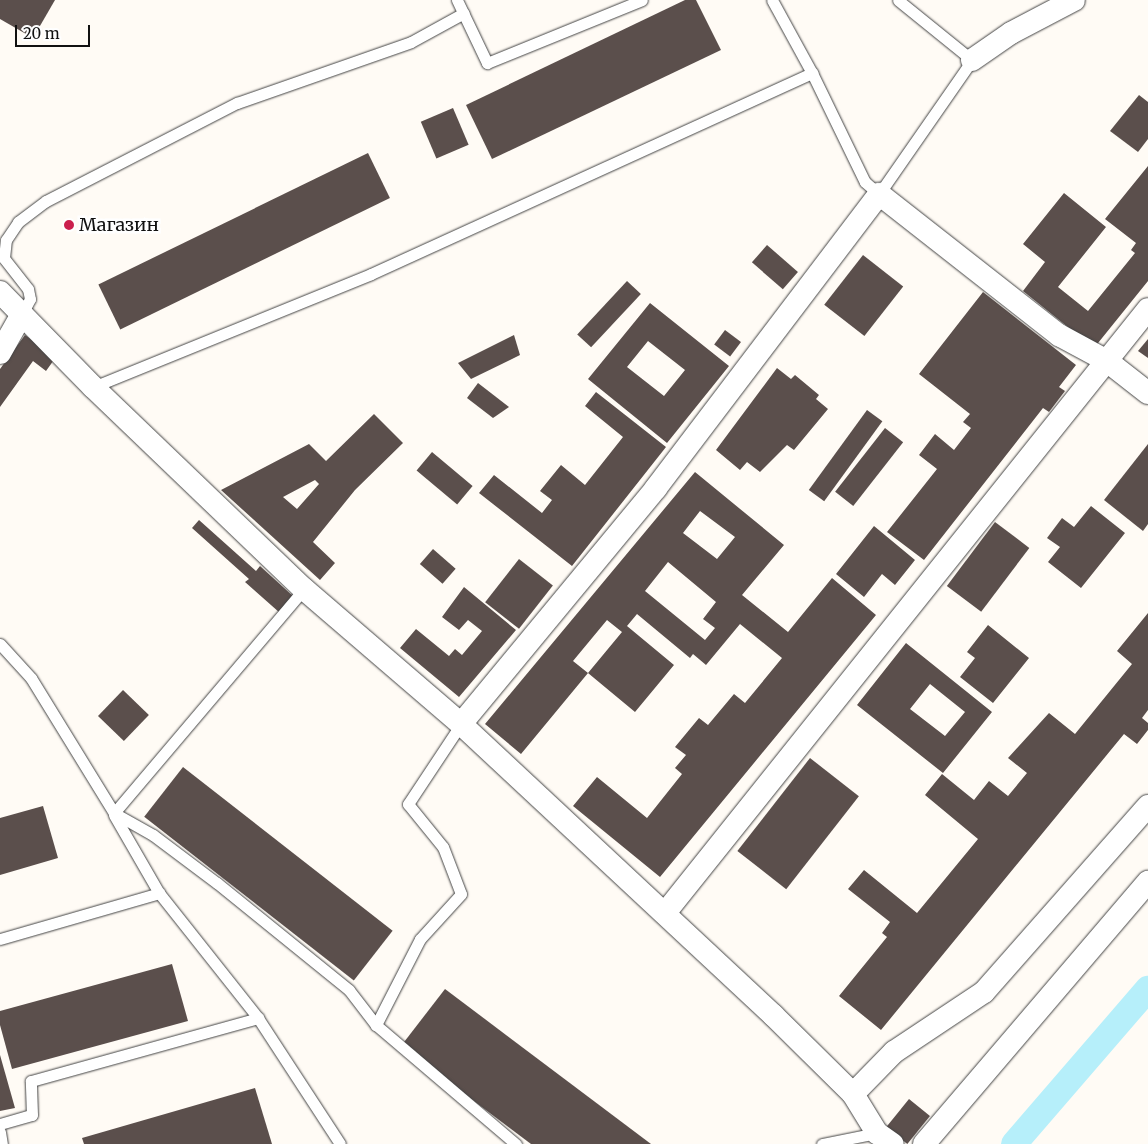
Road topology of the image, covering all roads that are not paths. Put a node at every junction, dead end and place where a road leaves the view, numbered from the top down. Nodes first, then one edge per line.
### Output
1 (457, 0) edge
2 (642, 0) edge
3 (772, 0) edge
4 (898, 0) edge
5 (1074, 0) edge
6 (464, 13) junction
7 (972, 60) junction
8 (812, 73) junction
9 (879, 194) junction
10 (0, 292) edge
11 (1148, 309) edge
12 (22, 314) junction
13 (3, 342) edge
14 (1107, 360) junction
15 (93, 387) junction
16 (1148, 393) edge
17 (304, 589) junction
18 (0, 644) edge
19 (461, 724) junction
20 (1148, 806) edge
21 (114, 813) junction
22 (1148, 882) edge
23 (159, 893) junction
24 (665, 912) junction
25 (0, 939) edge
26 (258, 1018) junction
27 (376, 1025) junction
28 (853, 1094) junction
29 (0, 1124) edge
30 (0, 1132) edge
31 (885, 1139) edge
32 (2, 1144) edge
33 (340, 1144) edge
34 (516, 1144) edge
35 (822, 1144) edge
36 (924, 1144) edge

1 - 6 lane
2 - 6 lane
3 - 8 lane
4 - 7 lane
5 - 7 street
6 - 12 lane
7 - 9 lane
8 - 9 lane
8 - 15 lane
9 - 14 street
9 - 19 street
10 - 12 street
11 - 14 street
12 - 13 street
12 - 15 street
14 - 16 street
14 - 24 street
15 - 17 street
17 - 19 street
17 - 21 lane
18 - 21 lane
19 - 24 street
19 - 27 lane
20 - 28 street
21 - 23 lane
21 - 27 lane
22 - 36 street
23 - 25 lane
23 - 26 lane
24 - 28 street
26 - 29 lane
26 - 33 lane
27 - 34 lane
28 - 31 street
30 - 32 lane
31 - 35 lane

